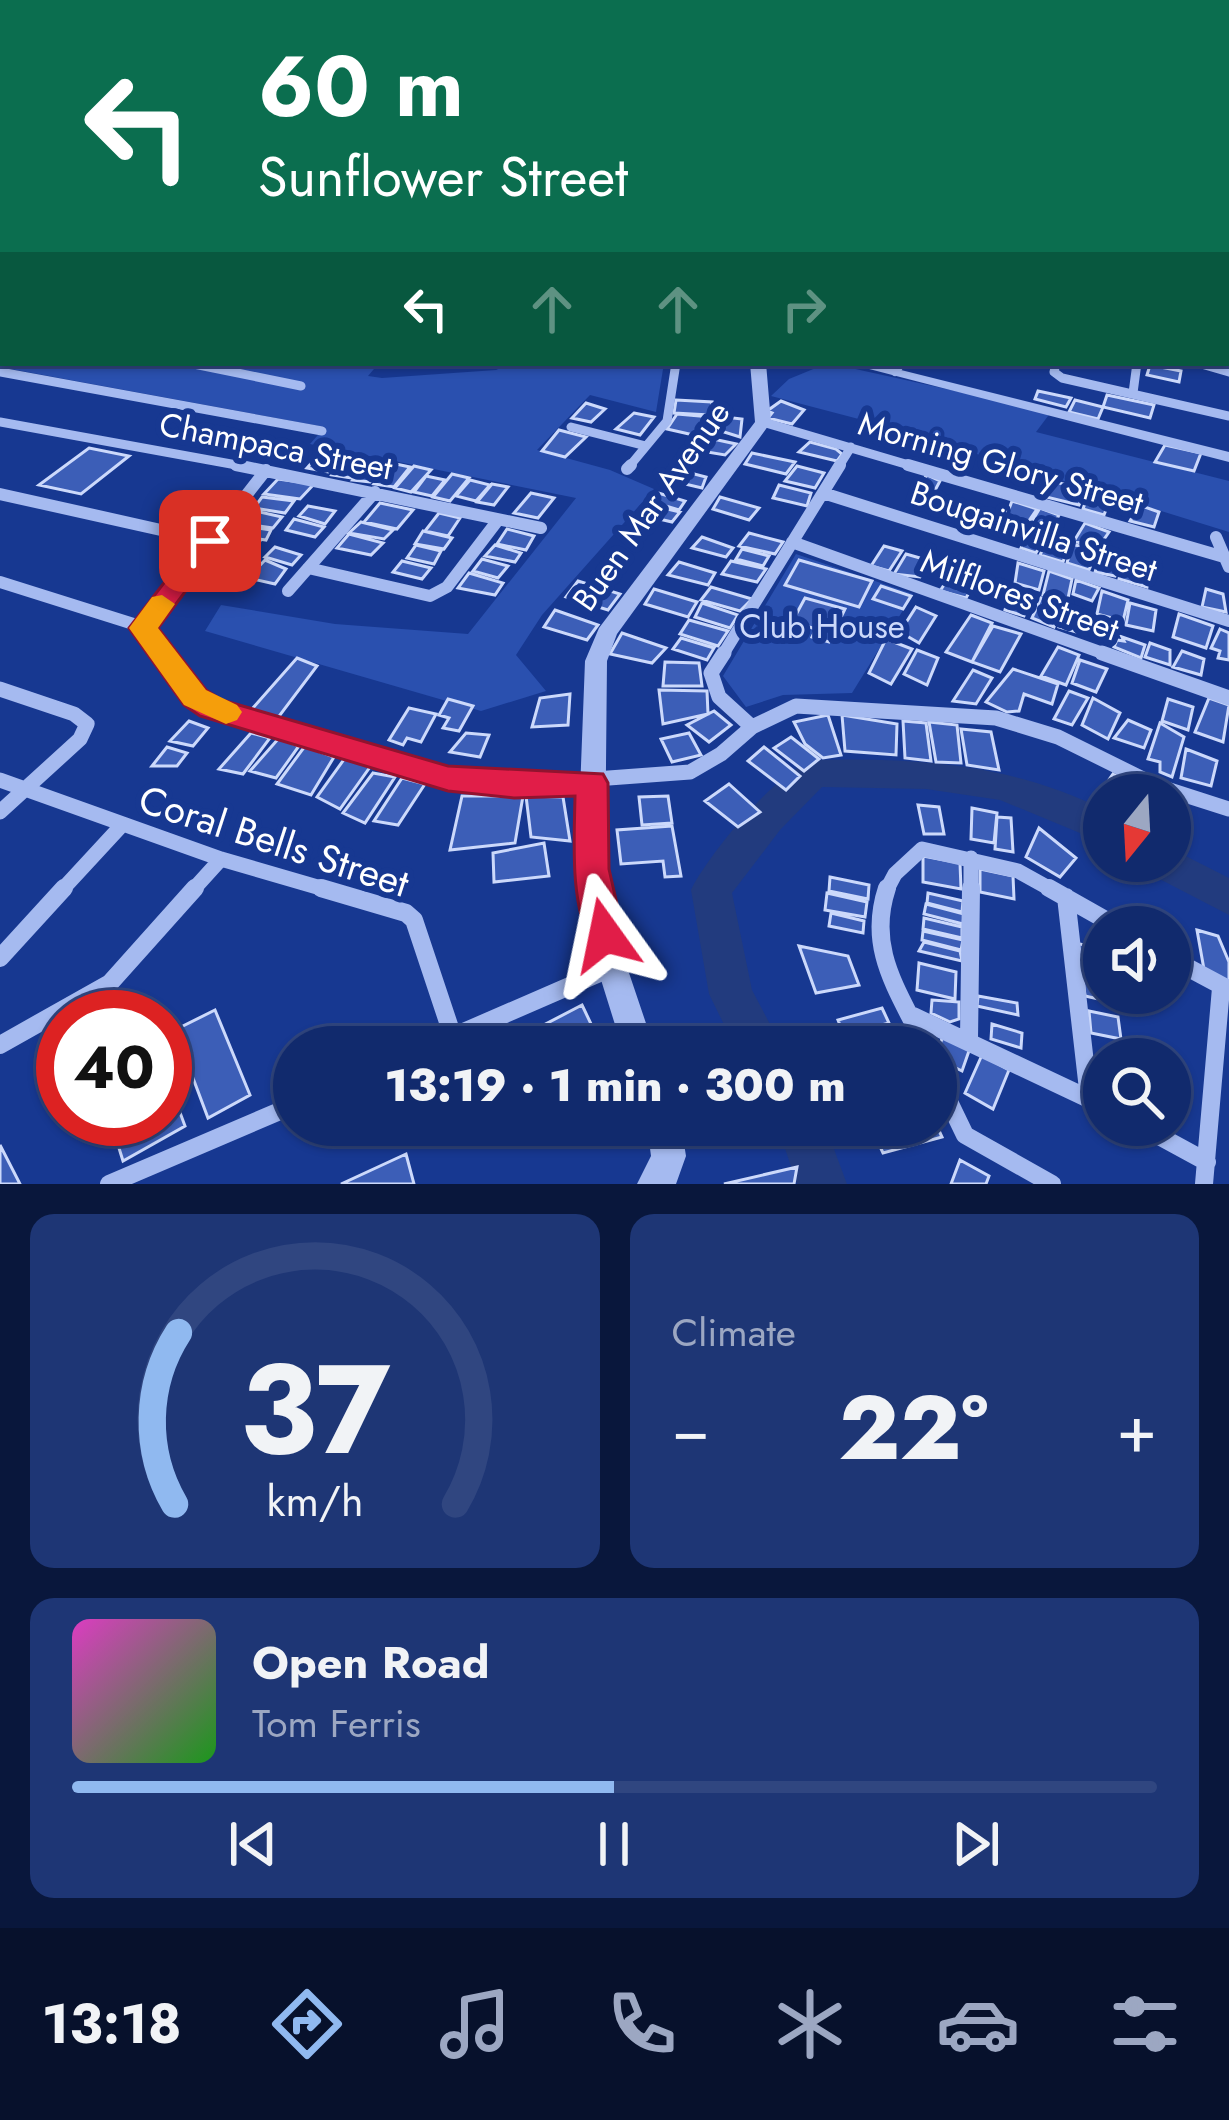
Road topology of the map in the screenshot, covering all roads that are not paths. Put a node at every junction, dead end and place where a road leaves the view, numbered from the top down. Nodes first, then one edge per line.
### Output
1 (204, 366) edge
2 (676, 366) edge
3 (758, 366) edge
4 (1055, 366) edge
5 (1137, 366) edge
6 (898, 368) edge
7 (0, 373) edge
8 (301, 386) dead end
9 (1133, 393) junction
10 (1229, 416) edge
11 (0, 422) edge
12 (763, 422) junction
13 (571, 428) dead end
14 (322, 431) dead end
15 (646, 446) junction
16 (851, 447) junction
17 (1229, 457) edge
18 (627, 469) dead end
19 (266, 470) junction
20 (375, 492) junction
21 (823, 493) junction
22 (0, 494) edge
23 (498, 520) junction
24 (541, 528) dead end
25 (1216, 537) dead end
26 (210, 541) junction
27 (792, 542) junction
28 (1226, 562) edge
29 (308, 568) junction
30 (0, 582) edge
31 (288, 591) dead end
32 (1229, 621) edge
33 (143, 628) junction
34 (0, 689) edge
35 (1229, 698) edge
36 (752, 727) junction
37 (0, 780) edge
38 (592, 783) junction
39 (26, 789) junction
40 (1229, 809) edge
41 (0, 812) edge
42 (122, 825) junction
43 (971, 858) junction
44 (220, 859) junction
45 (1066, 897) junction
46 (1083, 907) edge
47 (0, 958) edge
48 (612, 968) junction
49 (1191, 969) edge
50 (1225, 988) edge
51 (913, 1016) junction
52 (449, 1026) edge
53 (478, 1026) edge
54 (631, 1026) edge
55 (917, 1026) edge
56 (1087, 1038) edge
57 (969, 1039) junction
58 (0, 1045) edge
59 (1083, 1096) edge
60 (273, 1114) edge
61 (957, 1118) edge
62 (669, 1146) edge
63 (1178, 1146) edge
64 (1207, 1162) junction
65 (664, 1180) edge
66 (109, 1184) edge
67 (1052, 1184) edge
68 (1204, 1184) edge

1 - 8 street
2 - 15 street
3 - 12 street, Buen Mar Avenue
4 - 9 street
5 - 9 street
6 - 17 street
7 - 14 street
9 - 10 street
11 - 19 street, Champaca Street
12 - 16 street, Morning Glory Street
12 - 38 street, Buen Mar Avenue
13 - 15 street
15 - 18 street
16 - 21 street
16 - 28 street, Morning Glory Street
19 - 20 street, Champaca Street
19 - 26 street
20 - 23 street, Champaca Street
20 - 29 street
21 - 27 street
21 - 32 street, Bougainvilla Street
22 - 26 street
23 - 24 street, Champaca Street
23 - 29 street
25 - 28 street
26 - 33 street
27 - 35 street, Milflores Street
27 - 36 street
29 - 31 street
30 - 33 street
33 - 38 street
34 - 39 street
36 - 38 street
36 - 40 street
37 - 39 street, Coral Bells Street
38 - 48 street, Buen Mar Avenue
39 - 41 street
39 - 42 street, Coral Bells Street
42 - 44 street, Coral Bells Street
42 - 47 street
43 - 45 street
43 - 51 street
43 - 57 street
44 - 52 street, Coral Bells Street
44 - 58 street
45 - 46 street
45 - 56 street
48 - 53 street
48 - 54 street, Buen Mar Avenue
49 - 50 street
50 - 64 street
51 - 55 street
51 - 57 street
57 - 59 street
60 - 66 street
61 - 67 street
62 - 65 street
63 - 64 street
64 - 68 street

